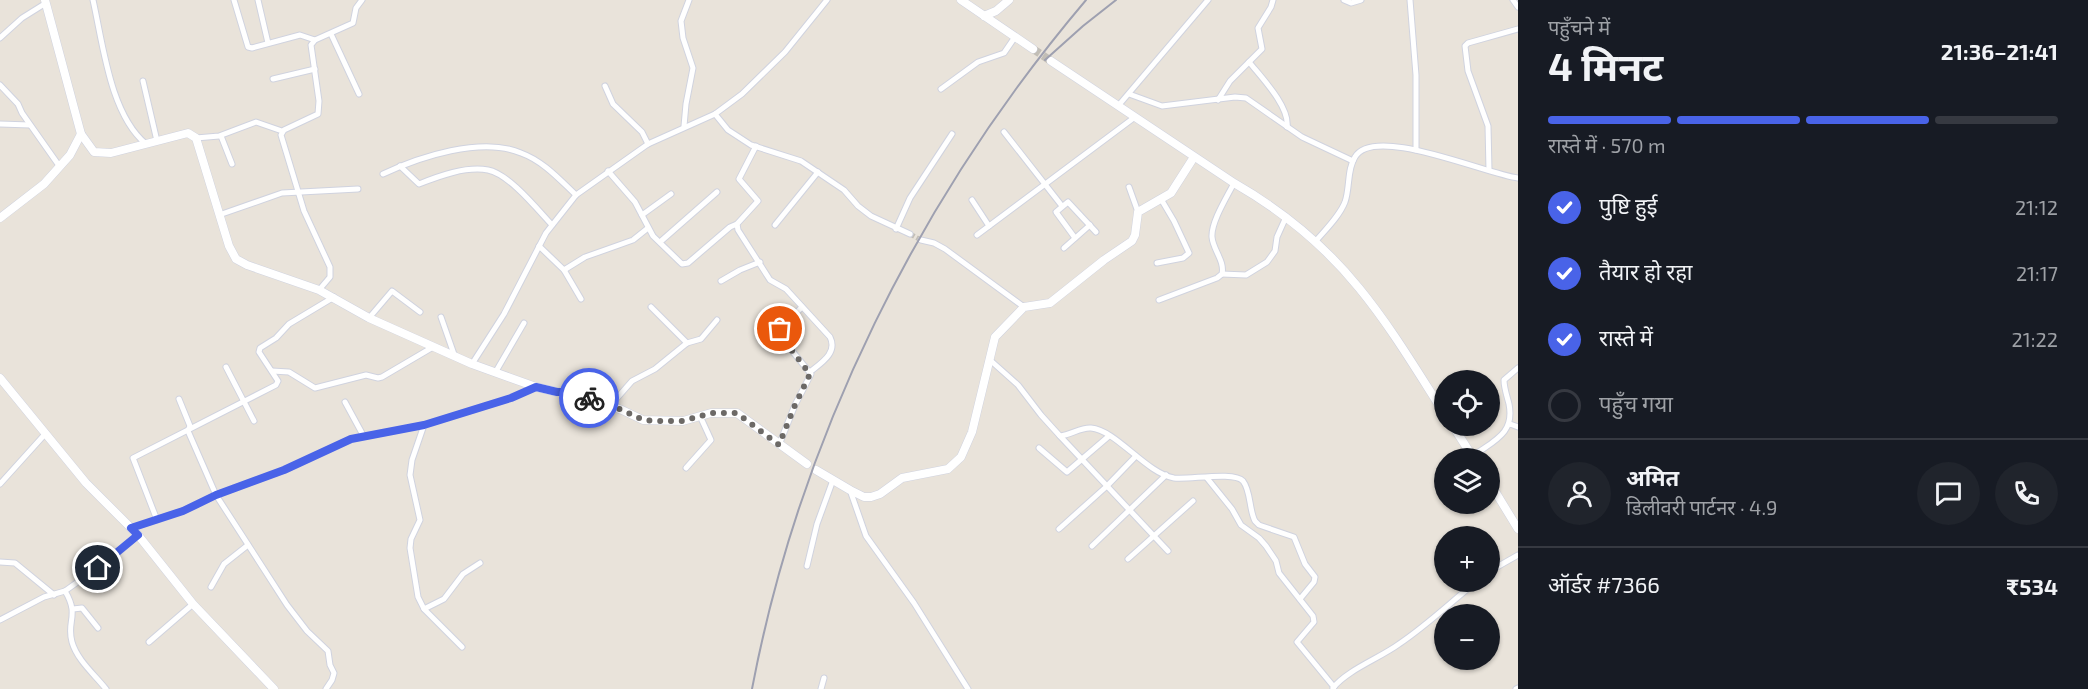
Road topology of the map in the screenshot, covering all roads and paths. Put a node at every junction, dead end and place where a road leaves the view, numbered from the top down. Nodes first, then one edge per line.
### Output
1 (93, 0) edge
2 (234, 0) edge
3 (258, 0) edge
4 (362, 0) edge
5 (689, 0) edge
6 (827, 0) edge
7 (961, 0) edge
8 (1009, 0) edge
9 (1208, 0) edge
10 (1273, 0) edge
11 (1344, 0) edge
12 (1361, 0) edge
13 (1410, 0) edge
14 (46, 2) edge
15 (984, 16) junction
16 (1518, 29) edge
17 (331, 34) junction
18 (1015, 37) junction
19 (0, 38) edge
20 (315, 40) junction
21 (268, 43) junction
22 (1033, 49) tunnel mouth
23 (1051, 62) tunnel mouth
24 (1249, 62) junction
25 (315, 69) junction
26 (273, 79) dead end
27 (143, 81) dead end
28 (0, 85) edge
29 (605, 86) dead end
30 (941, 89) dead end
31 (359, 94) dead end
32 (1129, 94) junction
33 (1218, 100) junction
34 (1118, 106) junction
35 (715, 114) junction
36 (1135, 117) junction
37 (0, 124) edge
38 (30, 125) junction
39 (684, 126) junction
40 (1287, 127) junction
41 (282, 131) junction
42 (1004, 132) dead end
43 (81, 134) junction
44 (952, 134) dead end
45 (221, 136) junction
46 (196, 138) junction
47 (157, 141) junction
48 (146, 144) junction
49 (648, 144) junction
50 (756, 146) junction
51 (1416, 150) junction
52 (1194, 157) junction
53 (1353, 161) junction
54 (232, 164) dead end
55 (400, 166) junction
56 (60, 167) junction
57 (1489, 170) junction
58 (608, 171) junction
59 (818, 172) junction
60 (383, 174) dead end
61 (1518, 178) edge
62 (1234, 183) junction
63 (1045, 184) junction
64 (1129, 187) dead end
65 (358, 189) dead end
66 (297, 192) junction
67 (717, 192) dead end
68 (671, 194) dead end
69 (576, 195) junction
70 (1161, 199) junction
71 (972, 200) dead end
72 (1062, 206) junction
73 (1138, 212) junction
74 (219, 215) junction
75 (642, 215) junction
76 (1286, 217) junction
77 (0, 218) edge
78 (737, 224) junction
79 (552, 225) junction
80 (775, 225) dead end
81 (1090, 225) junction
82 (989, 226) junction
83 (648, 228) junction
84 (896, 229) junction
85 (1096, 232) dead end
86 (910, 234) tunnel mouth
87 (977, 235) dead end
88 (1075, 238) junction
89 (921, 240) tunnel mouth
90 (660, 242) junction
91 (1315, 242) junction
92 (539, 246) junction
93 (1064, 248) dead end
94 (760, 262) junction
95 (1157, 263) dead end
96 (564, 270) junction
97 (1222, 274) junction
98 (721, 282) dead end
99 (319, 290) junction
100 (334, 297) junction
101 (581, 299) dead end
102 (1159, 300) dead end
103 (651, 307) dead end
104 (802, 307) junction
105 (1024, 307) junction
106 (420, 312) dead end
107 (441, 317) dead end
108 (369, 318) junction
109 (717, 320) dead end
110 (524, 323) dead end
111 (687, 343) junction
112 (433, 347) junction
113 (455, 357) junction
114 (990, 360) junction
115 (472, 364) junction
116 (226, 368) dead end
117 (1518, 368) edge
118 (272, 370) junction
119 (810, 372) junction
120 (495, 373) junction
121 (0, 378) edge
122 (536, 387) junction
123 (1434, 398) edge
124 (179, 399) dead end
125 (244, 402) junction
126 (345, 402) dead end
127 (610, 406) junction
128 (700, 416) junction
129 (254, 421) dead end
130 (1510, 424) junction
131 (424, 425) junction
132 (1518, 427) edge
133 (188, 430) junction
134 (46, 433) junction
135 (363, 435) junction
136 (1060, 436) junction
137 (1109, 436) junction
138 (779, 445) junction
139 (1039, 448) dead end
140 (1483, 448) edge
141 (1136, 456) junction
142 (1083, 460) junction
143 (807, 464) dead end
144 (687, 468) dead end
145 (816, 470) dead end
146 (1166, 475) junction
147 (1207, 478) junction
148 (833, 480) junction
149 (0, 484) edge
150 (1107, 486) junction
151 (850, 490) junction
152 (216, 495) junction
153 (1500, 499) edge
154 (1193, 501) dead end
155 (1130, 510) junction
156 (157, 520) junction
157 (1259, 525) junction
158 (131, 528) junction
159 (1244, 528) junction
160 (1059, 529) dead end
161 (1518, 529) edge
162 (138, 535) junction
163 (1154, 536) junction
164 (248, 545) junction
165 (1092, 546) dead end
166 (1168, 551) dead end
167 (1518, 555) edge
168 (1128, 560) dead end
169 (0, 562) edge
170 (480, 563) dead end
171 (807, 566) dead end
172 (1500, 566) edge
173 (211, 587) dead end
174 (65, 591) junction
175 (1464, 592) edge
176 (54, 595) junction
177 (1300, 598) junction
178 (194, 604) junction
179 (73, 609) junction
180 (424, 609) junction
181 (0, 620) edge
182 (98, 628) dead end
183 (150, 642) dead end
184 (462, 647) dead end
185 (824, 678) dead end
186 (269, 687) edge
187 (1333, 688) edge
188 (106, 689) edge
189 (326, 689) edge
190 (821, 689) edge
191 (969, 689) edge

1 - 48 street
2 - 21 street
3 - 21 street
4 - 17 street
5 - 39 street
6 - 35 street
7 - 15 street
8 - 15 street
9 - 32 street
10 - 24 street
11 - 12 street
13 - 51 street
14 - 19 street
14 - 43 street
15 - 18 street
16 - 57 street
17 - 20 street
17 - 31 street
18 - 22 street
18 - 30 street
20 - 21 street
20 - 25 street
23 - 34 street
24 - 33 street
24 - 40 street
25 - 26 street
25 - 41 street
27 - 47 street
28 - 38 street
29 - 49 street
32 - 33 street
32 - 34 street
33 - 40 street
34 - 36 street
35 - 39 street
35 - 50 street
36 - 52 street
36 - 63 street
37 - 38 street
38 - 56 street
39 - 49 street
40 - 53 street
41 - 45 street
41 - 66 street
42 - 63 street
43 - 48 street
43 - 56 street
44 - 84 street
45 - 46 street
45 - 54 street
46 - 47 street
46 - 74 street
47 - 48 street
49 - 58 street
50 - 59 street
50 - 78 street
51 - 53 street
51 - 57 street
52 - 62 street
52 - 70 street
53 - 91 street
55 - 60 street
55 - 69 street
55 - 79 street
56 - 77 street
57 - 61 street
58 - 69 street
58 - 75 street
59 - 80 street
59 - 84 street
62 - 76 street
62 - 97 street
63 - 72 street
63 - 82 street
64 - 73 street
65 - 66 street
66 - 74 street
66 - 99 street
67 - 90 street
68 - 75 street
69 - 79 street
70 - 73 street
70 - 95 street
71 - 82 street
72 - 81 street
72 - 88 street
73 - 105 street
74 - 99 street
75 - 83 street
76 - 91 street
76 - 97 street
78 - 90 street
78 - 94 street
79 - 92 street
81 - 85 street
81 - 88 street
82 - 87 street
83 - 90 street
83 - 96 street
84 - 86 street
88 - 93 street
89 - 105 street
91 - 123 street
92 - 96 street
92 - 115 street
94 - 98 street
94 - 104 street
96 - 101 street
97 - 102 street
99 - 100 street
100 - 108 street
100 - 118 street
103 - 111 street
104 - 119 street
104 - 119 street
105 - 114 street
106 - 108 street
107 - 113 street
108 - 112 street
109 - 111 street
110 - 120 street
111 - 127 street
112 - 113 street
112 - 118 street
113 - 115 street
114 - 136 street
114 - 151 street
115 - 120 street
116 - 125 street
117 - 130 street
118 - 125 street
119 - 138 street
120 - 122 street
121 - 134 street
122 - 127 street
122 - 131 street
124 - 133 street
125 - 129 street
125 - 133 street
126 - 135 street
127 - 128 street
128 - 138 street
128 - 144 street
130 - 132 street
130 - 140 street
131 - 135 street
131 - 180 street
133 - 152 street
133 - 156 street
134 - 149 street
134 - 158 street
135 - 152 street
136 - 137 street
136 - 142 street
137 - 141 street
137 - 142 street
138 - 143 street
139 - 142 street
141 - 146 street
141 - 150 street
142 - 150 street
145 - 148 street
146 - 147 street
146 - 155 street
147 - 157 street
147 - 159 street
148 - 151 street
148 - 171 street
150 - 155 street
150 - 160 street
151 - 191 street
152 - 156 street
152 - 164 street
153 - 161 street
154 - 163 street
155 - 163 street
155 - 165 street
156 - 158 street
157 - 159 street
157 - 177 street
158 - 162 street
159 - 177 street
162 - 174 street
162 - 178 street
163 - 166 street
163 - 168 street
164 - 173 street
164 - 189 street
167 - 172 street
169 - 176 street
170 - 180 street
174 - 176 street
174 - 179 street
175 - 187 street
176 - 181 street
177 - 187 street
178 - 183 street
178 - 186 street
179 - 182 street
179 - 188 street
180 - 184 street
185 - 190 street

